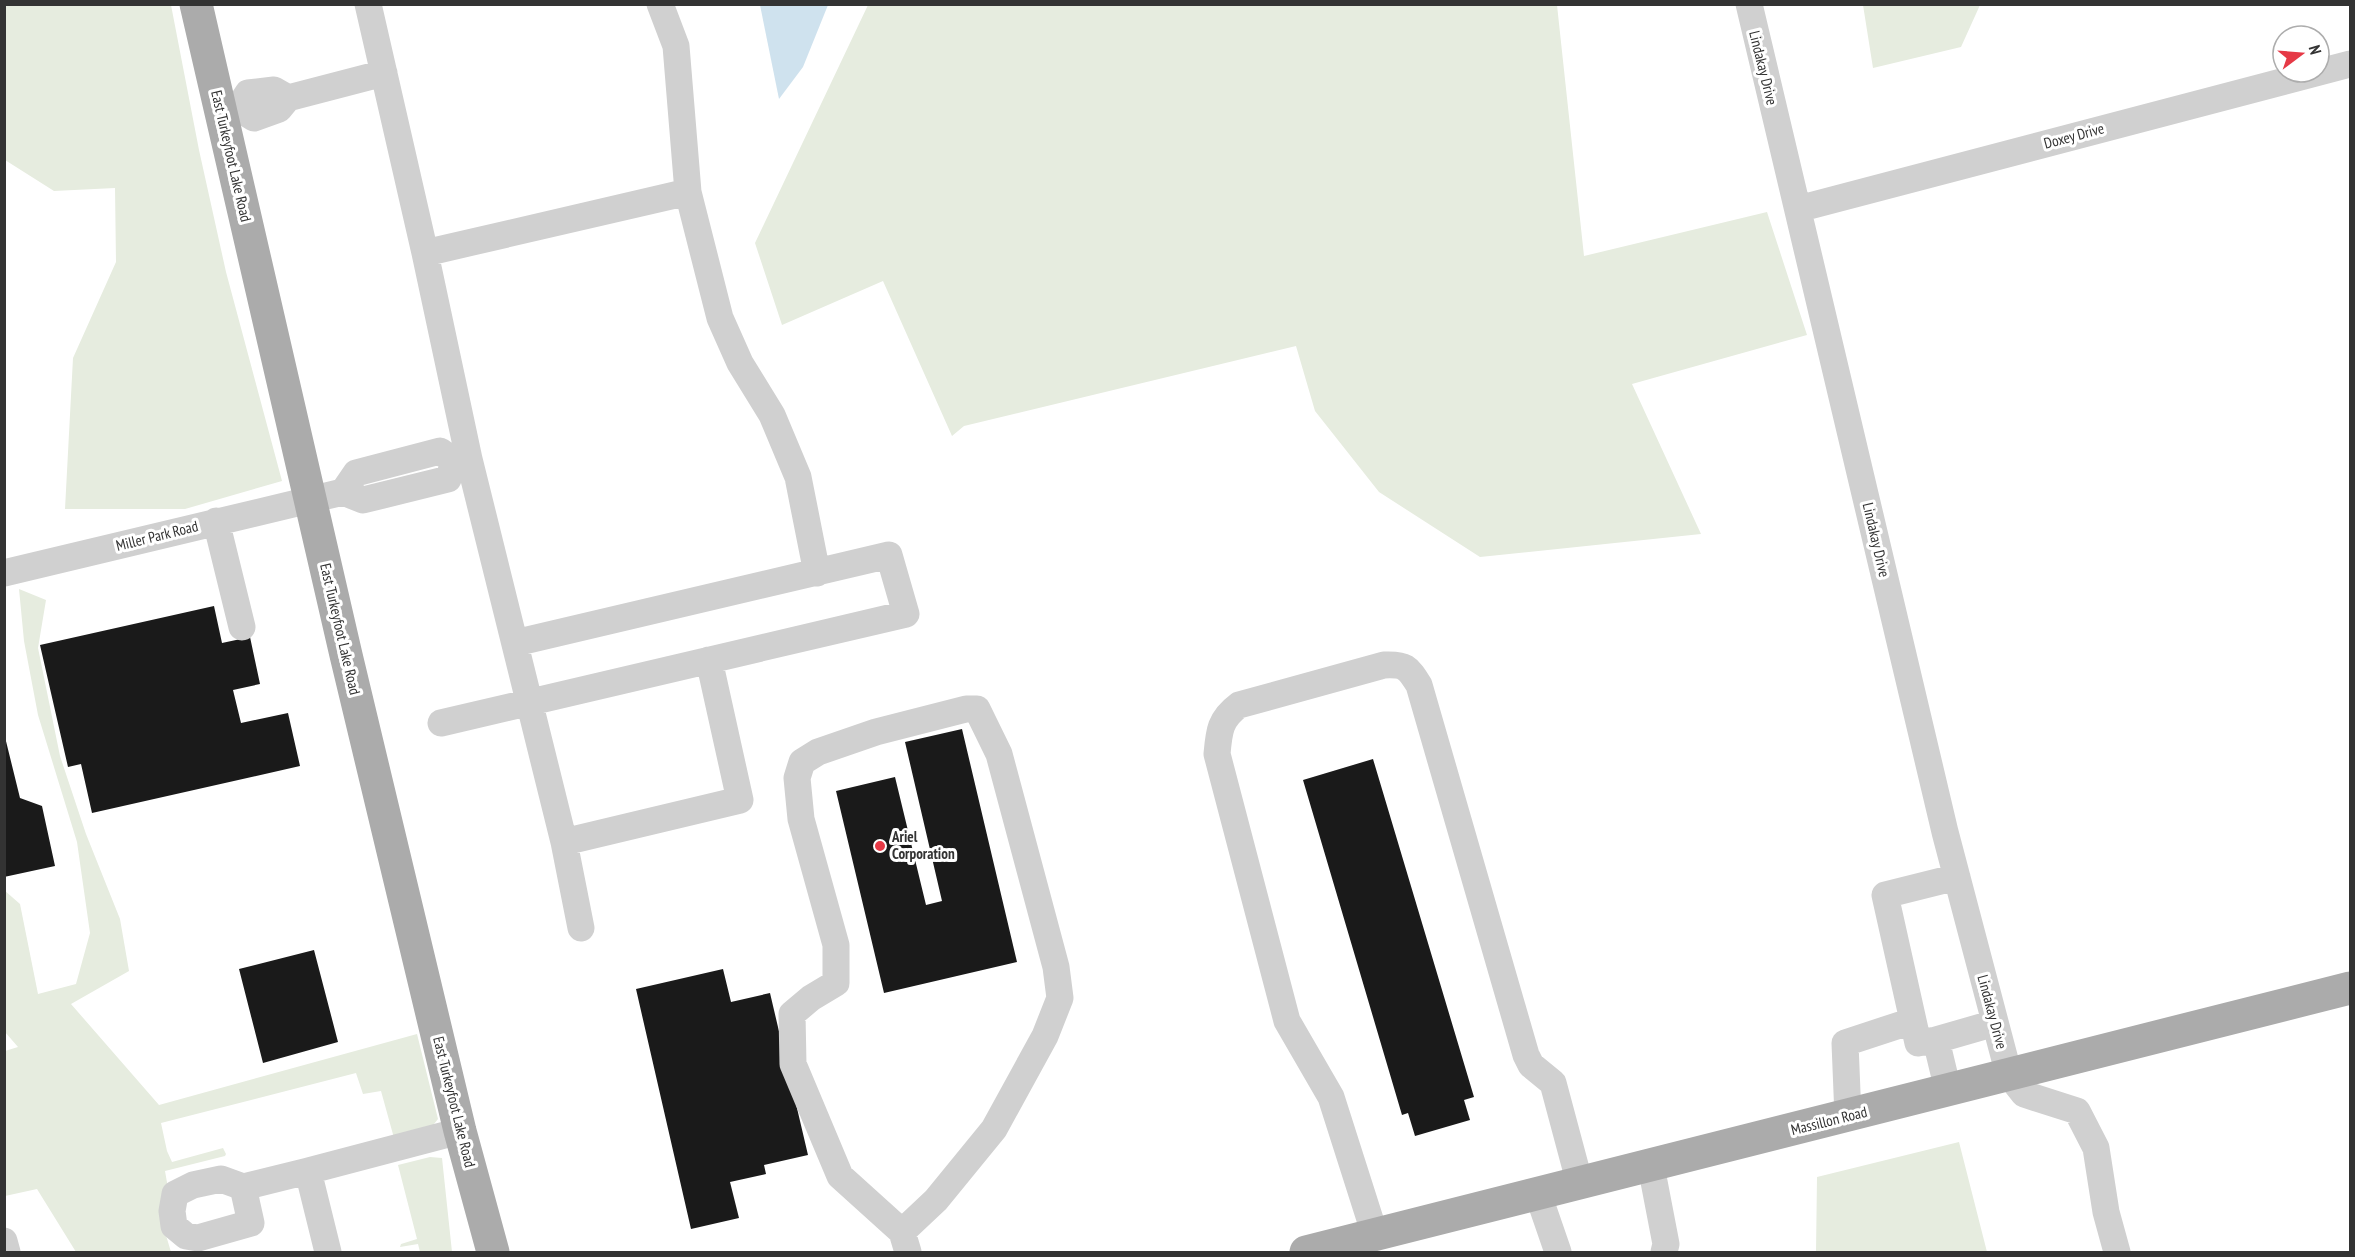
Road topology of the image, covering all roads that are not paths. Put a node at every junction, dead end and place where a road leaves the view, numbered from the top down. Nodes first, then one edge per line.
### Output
1 (196, 4) edge
2 (368, 4) edge
3 (660, 4) edge
4 (1749, 4) edge
5 (2350, 64) edge
6 (384, 73) junction
7 (229, 109) junction
8 (688, 192) junction
9 (1798, 209) junction
10 (425, 253) junction
11 (462, 461) junction
12 (310, 501) junction
13 (216, 521) junction
14 (4, 573) edge
15 (817, 573) junction
16 (242, 627) dead end
17 (515, 643) junction
18 (709, 660) junction
19 (529, 702) junction
20 (441, 723) dead end
21 (564, 842) junction
22 (1957, 876) junction
23 (581, 928) dead end
24 (2350, 988) edge
25 (1912, 1021) junction
26 (1995, 1023) junction
27 (1936, 1040) junction
28 (2008, 1075) junction
29 (1948, 1090) junction
30 (1848, 1116) junction
31 (460, 1131) junction
32 (1651, 1166) junction
33 (308, 1171) junction
34 (1580, 1184) junction
35 (243, 1187) dead end
36 (1538, 1194) junction
37 (1375, 1235) junction
38 (4, 1240) edge
39 (905, 1242) edge
40 (7, 1252) edge
41 (328, 1252) edge
42 (493, 1252) edge
43 (1306, 1252) edge
44 (1558, 1252) edge
45 (1664, 1252) edge
46 (2117, 1252) edge

1 - 7 main road, East Turkeyfoot Lake Road
2 - 6 street
3 - 8 street
4 - 9 street, Lindakay Drive
5 - 9 street, Doxey Drive
6 - 7 street
6 - 10 street
7 - 12 main road, East Turkeyfoot Lake Road
8 - 10 street
8 - 15 street
9 - 22 street, Lindakay Drive
10 - 11 street
11 - 12 street, Miller Park Road
11 - 17 street
12 - 13 street, Miller Park Road
12 - 31 main road, East Turkeyfoot Lake Road
13 - 14 street, Miller Park Road
13 - 16 street
15 - 17 street
15 - 18 street
17 - 19 street
18 - 19 street
18 - 21 street
19 - 20 street
19 - 21 street
21 - 23 street
22 - 25 street
22 - 26 street, Lindakay Drive
24 - 28 main road, Massillon Road
25 - 27 street
25 - 30 street
26 - 27 street
26 - 28 street, Lindakay Drive
27 - 29 street
28 - 29 main road, Massillon Road
28 - 46 street
29 - 30 main road, Massillon Road
30 - 32 main road, Massillon Road
31 - 33 street
31 - 42 main road, East Turkeyfoot Lake Road
32 - 34 main road, Massillon Road
32 - 45 street
33 - 35 street
33 - 41 street
34 - 36 main road, Massillon Road
34 - 37 street
36 - 37 main road, Massillon Road
36 - 44 street
37 - 43 main road, Massillon Road
38 - 40 street
39 - 39 street

